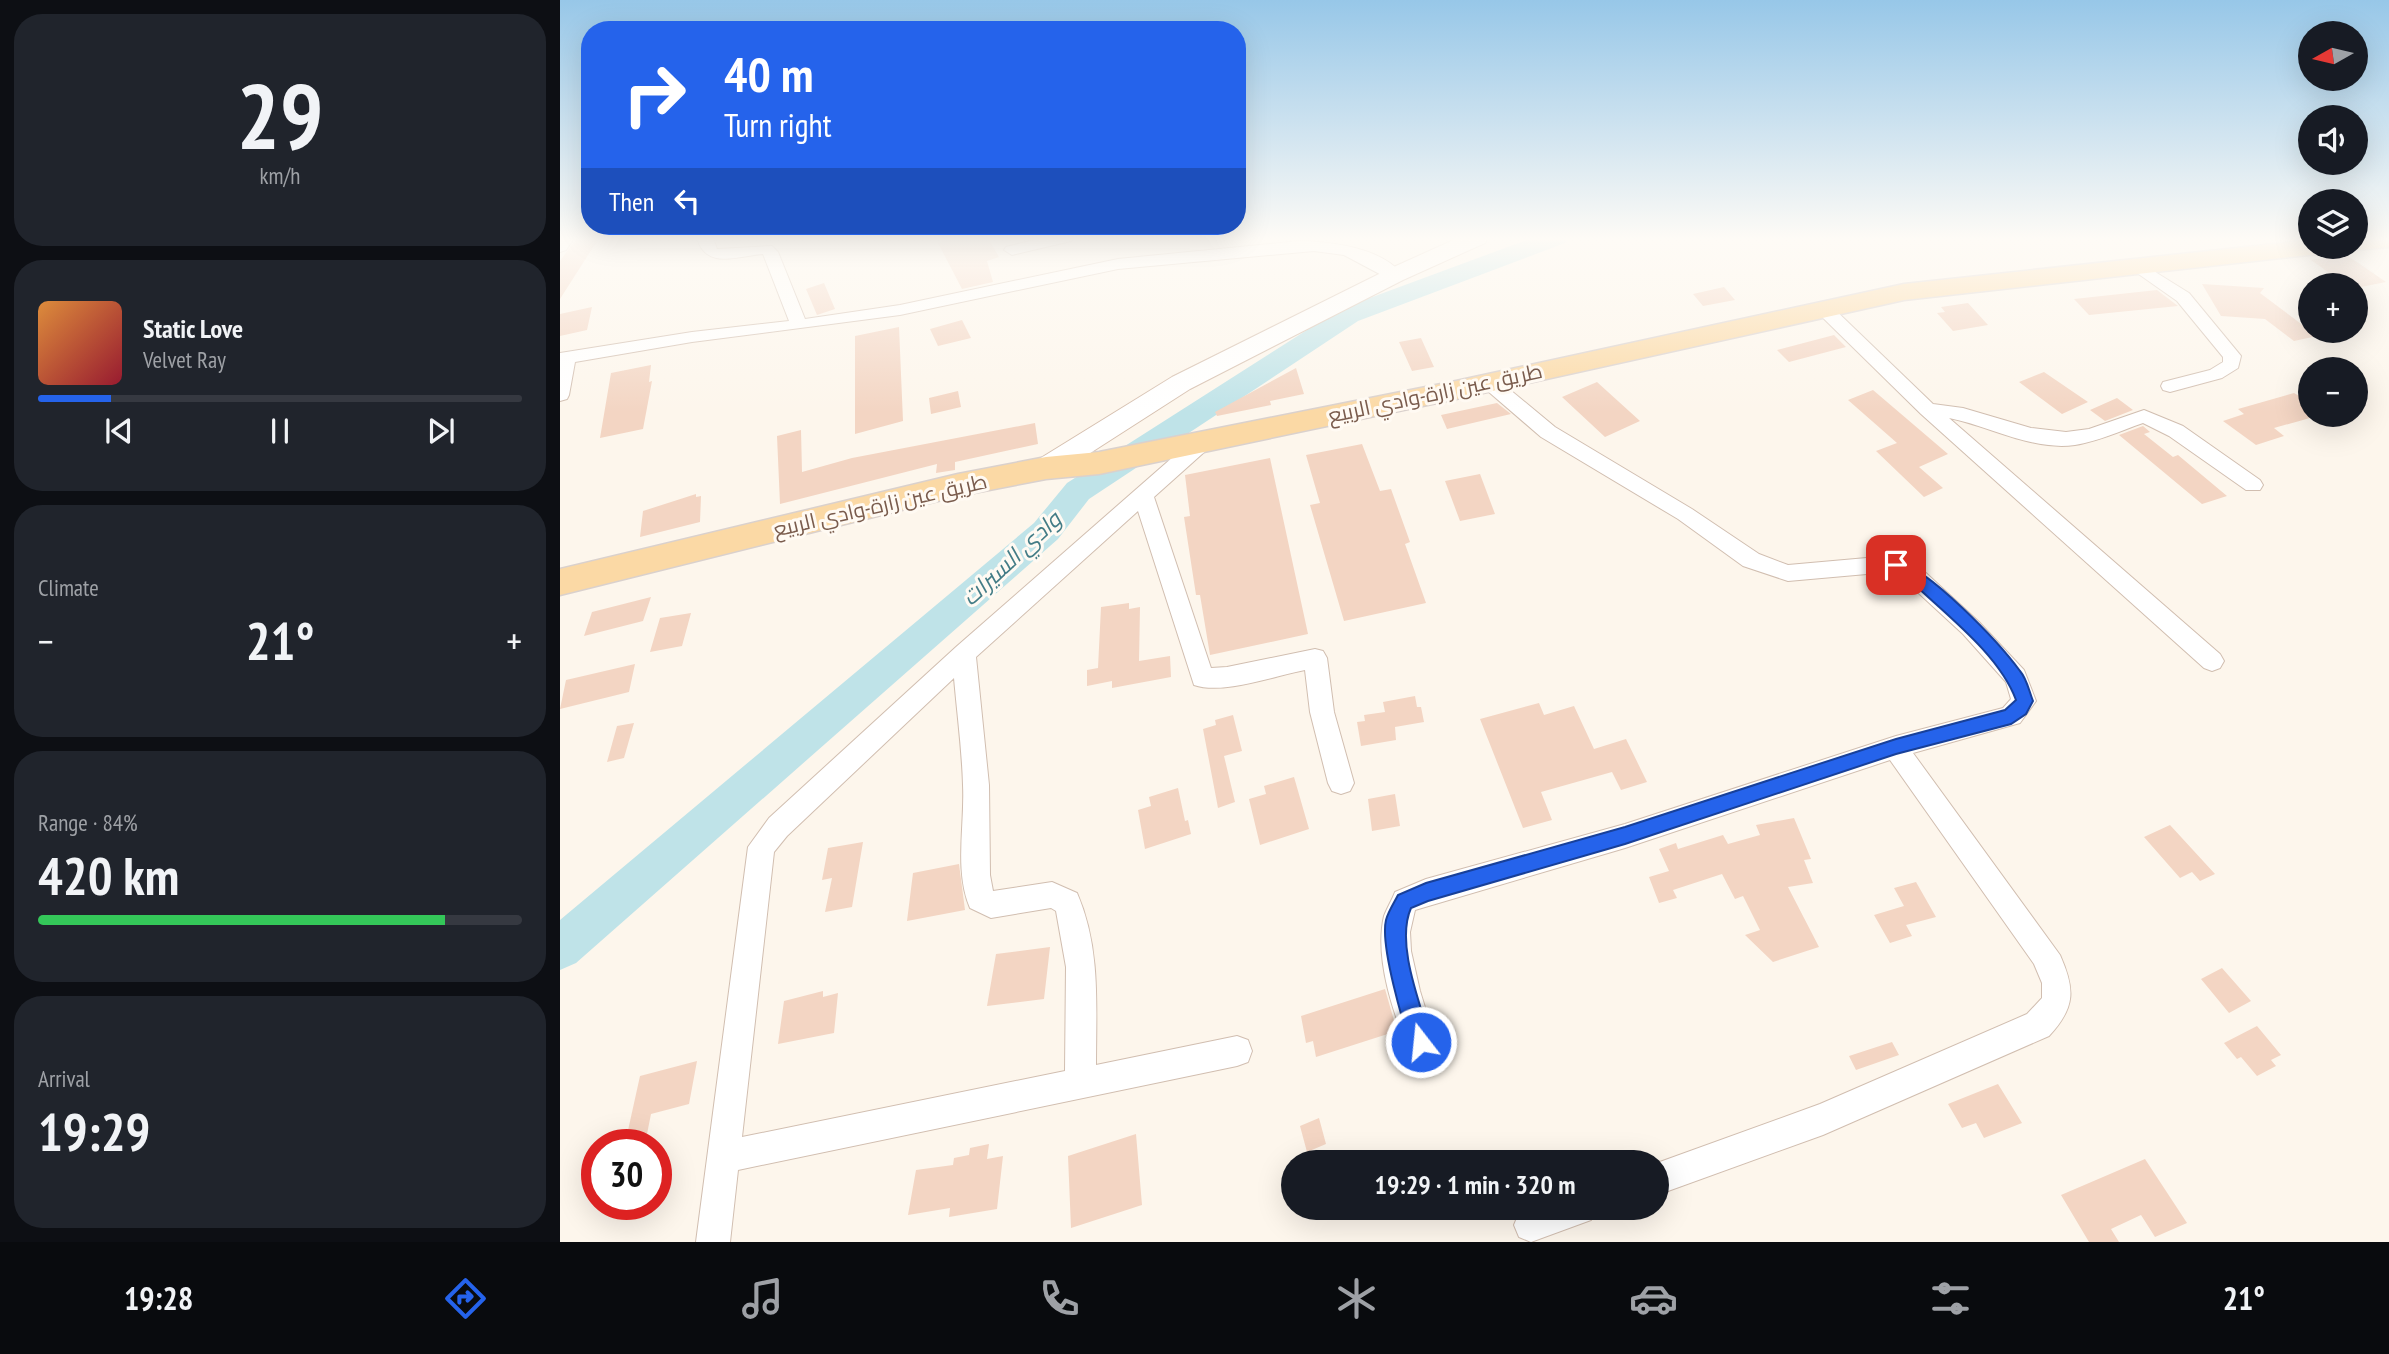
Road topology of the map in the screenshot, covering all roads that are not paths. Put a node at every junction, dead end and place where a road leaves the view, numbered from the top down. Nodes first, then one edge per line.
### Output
1 (787, 296) edge
2 (934, 296) edge
3 (1353, 296) edge
4 (1883, 296) edge
5 (2181, 296) edge
6 (1823, 308) junction
7 (799, 325) junction
8 (564, 358) edge
9 (1490, 383) junction
10 (2169, 386) dead end
11 (560, 394) edge
12 (1928, 410) junction
13 (1204, 441) junction
14 (1046, 468) junction
15 (2253, 485) dead end
16 (1143, 495) junction
17 (560, 582) edge
18 (964, 654) junction
19 (2212, 661) dead end
20 (1896, 747) junction
21 (1341, 783) dead end
22 (1421, 1042) dead end
23 (1237, 1051) dead end
24 (1080, 1083) junction
25 (722, 1157) junction
26 (1669, 1175) edge
27 (1545, 1220) edge
28 (1531, 1225) dead end
29 (713, 1242) edge

1 - 7 street
2 - 7 street
3 - 14 main road
4 - 6 main road, طريق عين زارة-وادي الربيع
5 - 10 street
6 - 9 main road, طريق عين زارة-وادي الربيع
6 - 12 street
7 - 8 street
8 - 11 street
9 - 13 main road, طريق عين زارة-وادي الربيع
9 - 20 street
12 - 15 street
12 - 19 street
13 - 14 main road, طريق عين زارة-وادي الربيع
13 - 16 street
14 - 17 main road, طريق عين زارة-وادي الربيع
16 - 18 street
16 - 21 street
18 - 24 street
18 - 25 street
20 - 22 street
20 - 26 street
23 - 24 street
24 - 25 street
25 - 29 street
27 - 28 street

